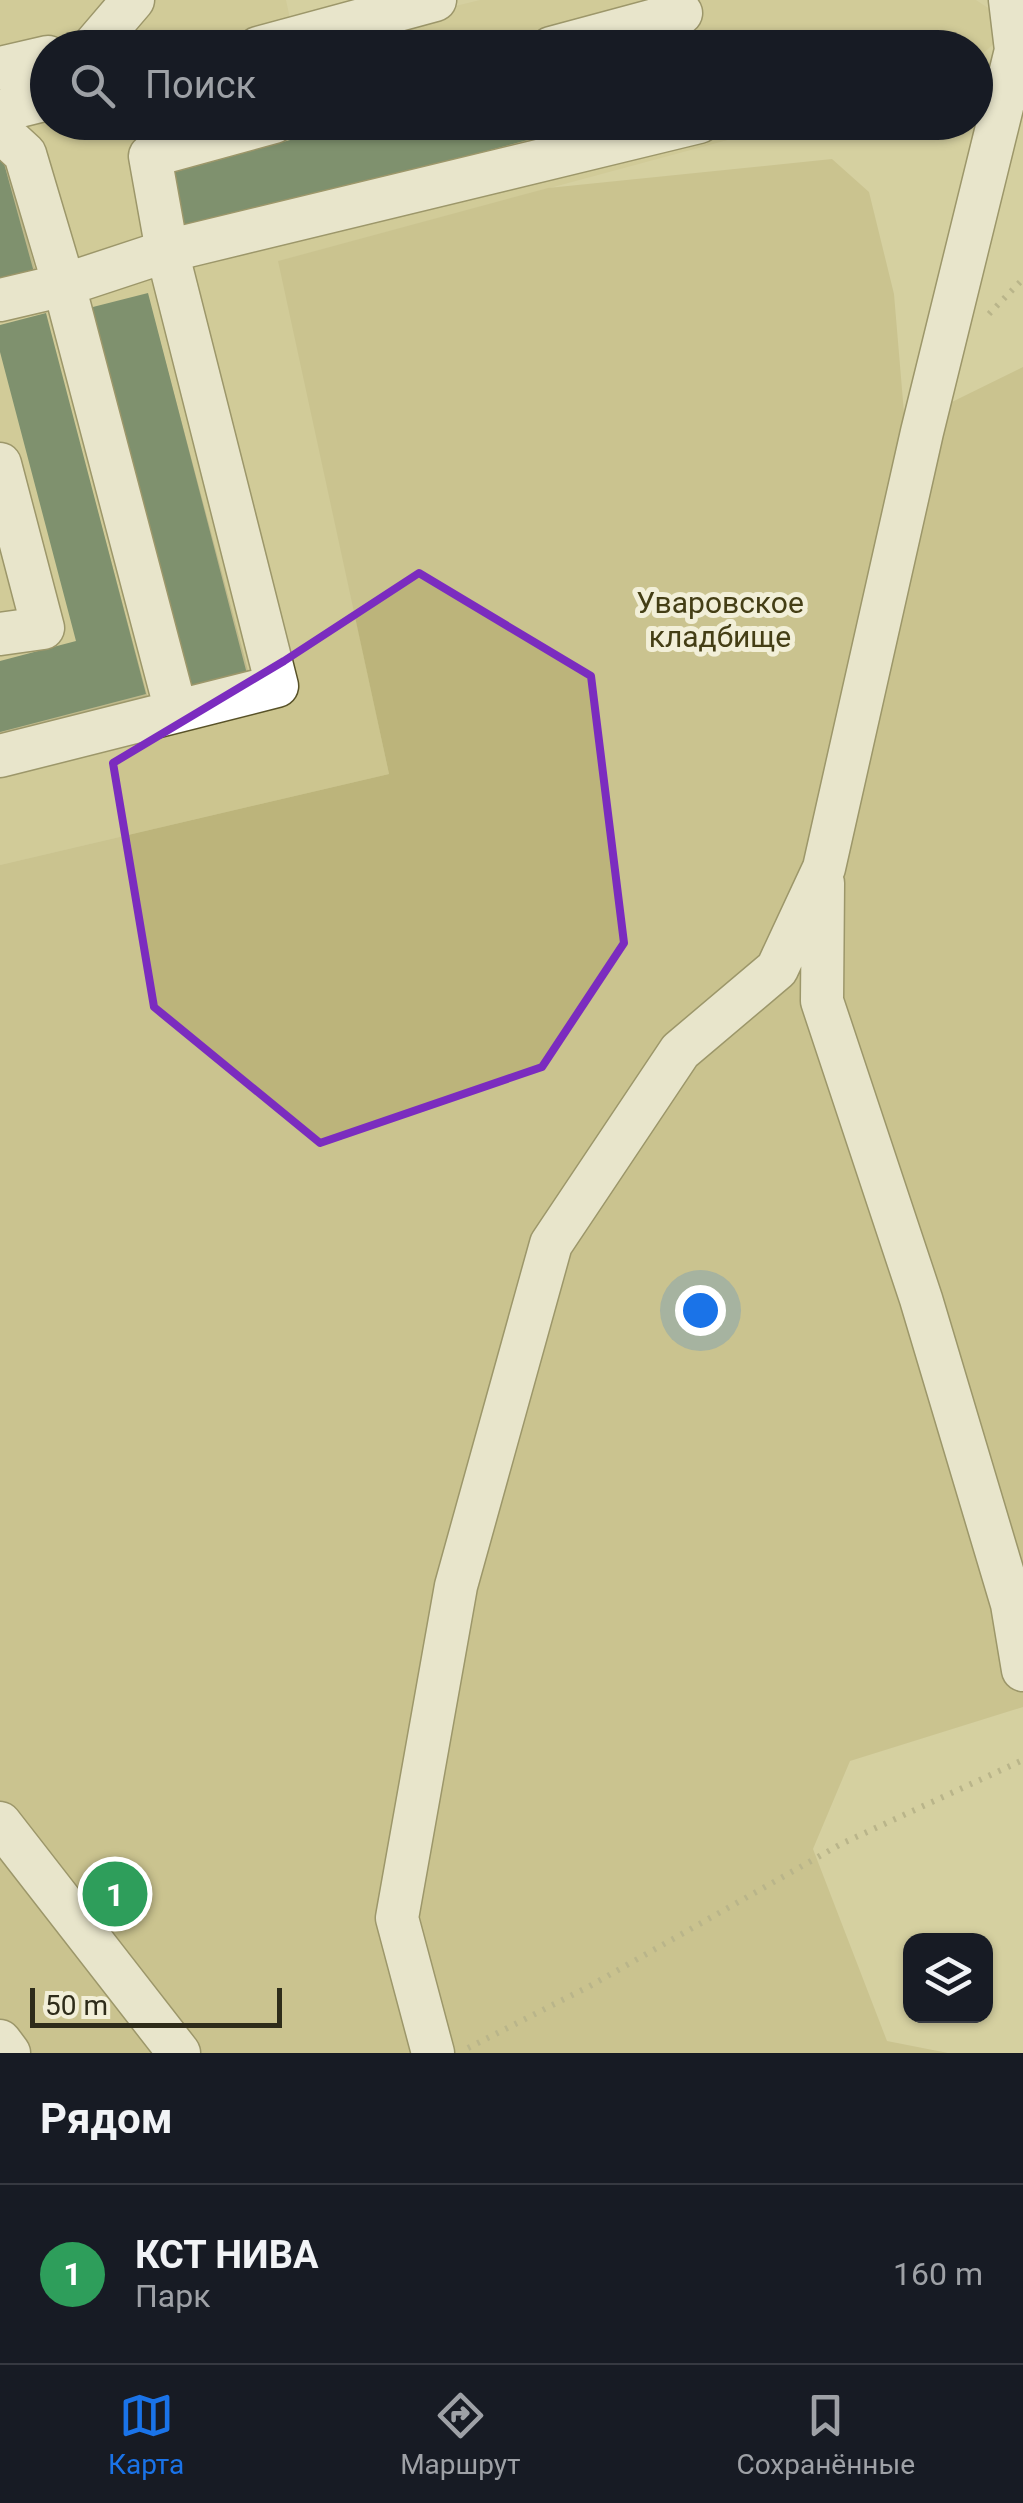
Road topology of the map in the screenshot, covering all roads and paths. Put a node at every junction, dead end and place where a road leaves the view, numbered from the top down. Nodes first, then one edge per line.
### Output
1 (132, 0) edge
2 (435, 0) edge
3 (1006, 5) edge
4 (680, 12) dead end
5 (109, 30) edge
6 (324, 30) edge
7 (616, 30) edge
8 (30, 61) edge
9 (0, 68) edge
10 (30, 104) edge
11 (0, 111) edge
12 (0, 130) edge
13 (208, 140) edge
14 (624, 140) edge
15 (167, 250) junction
16 (64, 285) junction
17 (0, 300) edge
18 (0, 464) edge
19 (0, 634) edge
20 (176, 711) junction
21 (0, 756) edge
22 (824, 868) junction
23 (1023, 1670) edge
24 (1023, 1760) edge
25 (0, 1823) edge
26 (0, 2042) edge
27 (9, 2053) edge
28 (179, 2053) edge
29 (433, 2053) edge
30 (458, 2053) edge

1 - 5 lane
2 - 6 lane
3 - 22 lane
4 - 7 lane
8 - 9 lane
10 - 11 lane
12 - 16 lane
13 - 15 lane
14 - 15 lane
15 - 16 lane
15 - 20 lane
16 - 17 lane
16 - 20 lane
18 - 19 lane
20 - 21 lane
22 - 23 lane
22 - 29 lane
24 - 30 path
25 - 28 lane
26 - 27 lane

